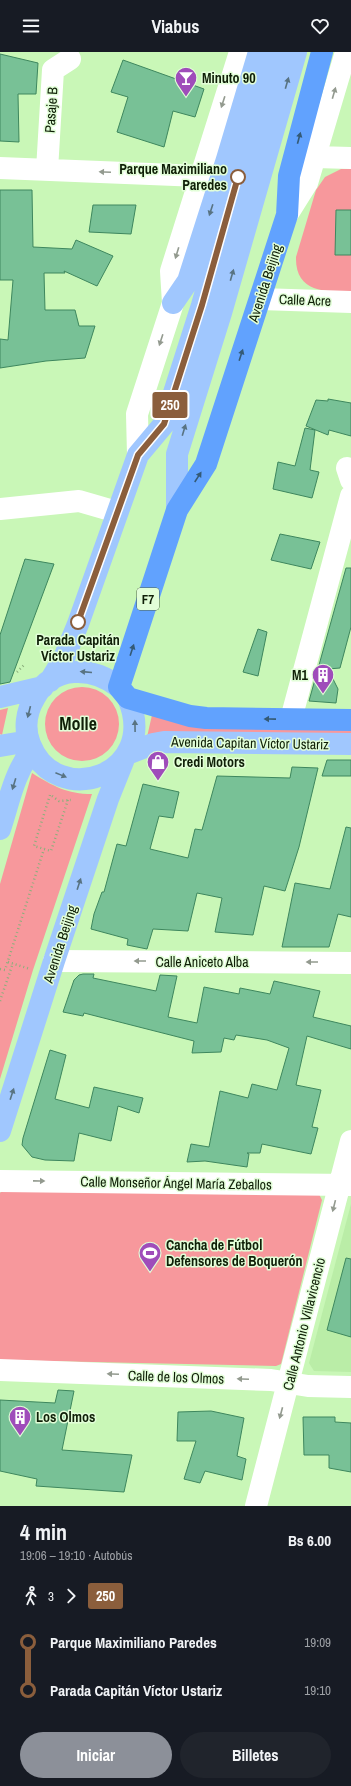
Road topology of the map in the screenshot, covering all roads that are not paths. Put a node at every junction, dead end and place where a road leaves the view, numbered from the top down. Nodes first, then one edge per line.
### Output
1 (240, 52) edge
2 (259, 52) edge
3 (275, 52) edge
4 (296, 52) edge
5 (322, 52) edge
6 (346, 52) edge
7 (70, 59) dead end
8 (258, 144) junction
9 (315, 157) junction
10 (351, 158) edge
11 (0, 168) edge
12 (47, 170) junction
13 (200, 176) junction
14 (287, 215) junction
15 (260, 299) junction
16 (351, 302) edge
17 (173, 303) junction
18 (138, 455) junction
19 (351, 496) edge
20 (0, 509) edge
21 (176, 510) junction
22 (117, 512) junction
23 (47, 684) junction
24 (123, 692) junction
25 (0, 697) edge
26 (291, 719) junction
27 (351, 720) edge
28 (351, 744) edge
29 (30, 745) junction
30 (0, 746) edge
31 (125, 756) junction
32 (0, 829) edge
33 (54, 961) junction
34 (351, 963) edge
35 (0, 1131) edge
36 (351, 1141) edge
37 (0, 1180) edge
38 (345, 1185) edge
39 (0, 1370) edge
40 (289, 1382) junction
41 (351, 1387) edge
42 (256, 1506) edge

1 -> 13 street, Avenida Beijing
2 -> 17 main road
3 - 8 main road, Avenida Beijing
8 -> 4 main road, Avenida Beijing
14 -> 5 highway
9 -> 6 street, Avenida Beijing
7 - 12 street, Pasaje B
8 - 18 main road, Avenida Beijing
21 -> 8 main road, Avenida Beijing
9 - 10 street
9 - 14 street, Avenida Beijing
11 - 12 street
13 -> 12 street
13 -> 17 street, Avenida Beijing
14 - 15 highway, Avenida Beijing
15 - 16 street, Calle Acre
21 -> 15 highway, Avenida Beijing
17 -> 18 street, Avenida Beijing
18 - 22 main road, Avenida Beijing
19 - 26 street
20 - 22 street
24 -> 21 highway, Avenida Beijing / F7
22 - 23 main road, Avenida Beijing
24 -> 23 main road
23 - 25 main road
23 -> 29 main road
26 -> 24 highway, Avenida Capitan Víctor Ustariz
31 -> 24 main road
26 - 27 highway, Avenida Capitan Víctor Ustariz
28 - 31 main road, Avenida Capitan Víctor Ustariz
29 - 30 main road
29 -> 31 main road
29 -> 32 main road
33 -> 31 main road, Avenida Beijing
34 -> 33 street, Calle Aniceto Alba
35 -> 33 main road, Avenida Beijing
36 - 38 street, Calle Antonio Villavicencio
37 -> 38 street, Calle Monseñor Ángel María Zeballos
38 -> 40 street, Calle Antonio Villavicencio
40 -> 39 street, Calle de los Olmos
40 - 41 street, Calle de los Olmos
40 -> 42 street, Calle Antonio Villavicencio

